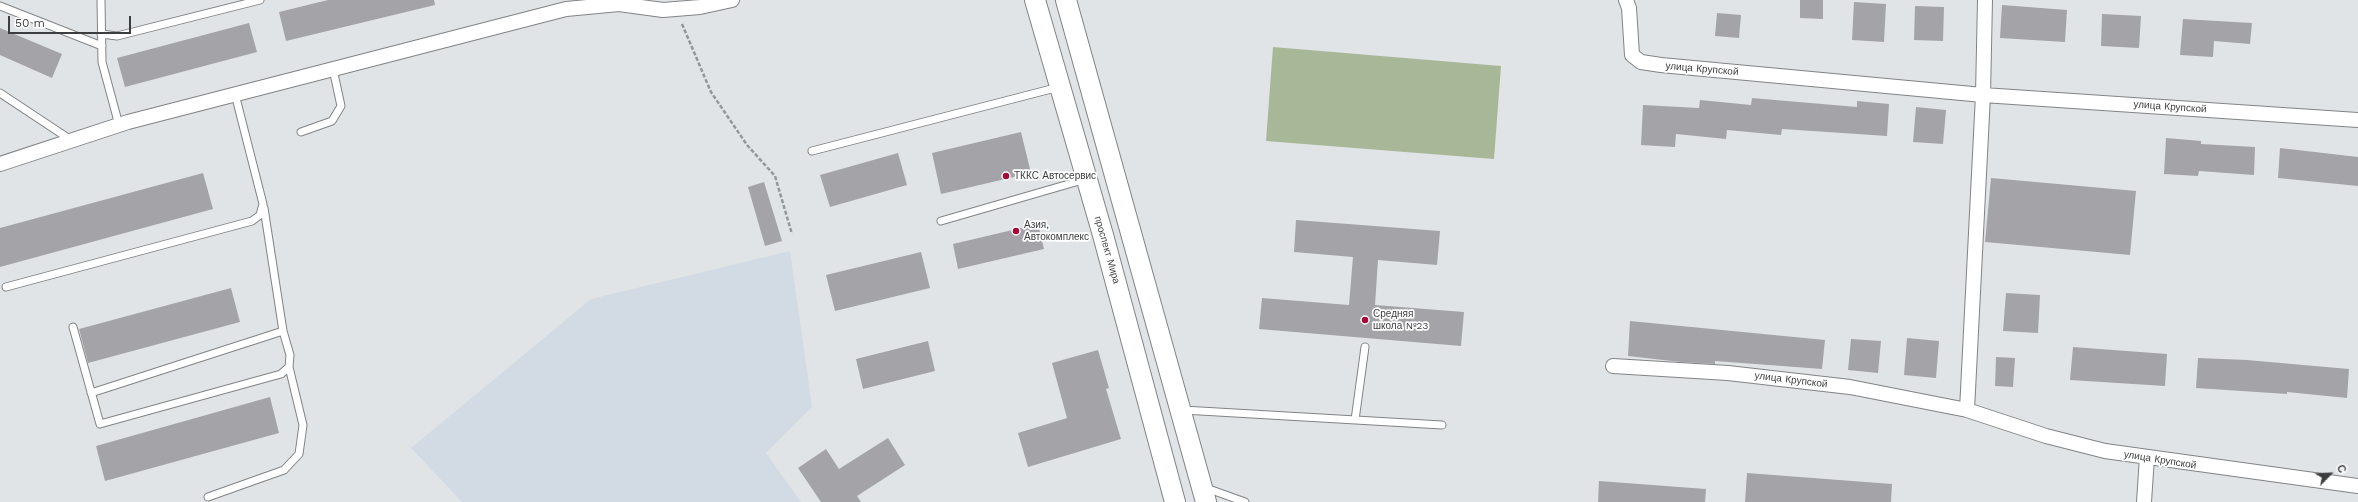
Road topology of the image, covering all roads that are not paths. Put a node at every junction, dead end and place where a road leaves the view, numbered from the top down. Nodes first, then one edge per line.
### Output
1 (101, 0) edge
2 (260, 0) edge
3 (732, 0) edge
4 (1035, 0) edge
5 (1066, 0) edge
6 (1626, 0) edge
7 (1985, 0) edge
8 (0, 6) edge
9 (101, 34) junction
10 (102, 46) junction
11 (333, 69) junction
12 (1060, 86) junction
13 (0, 93) edge
14 (235, 94) junction
15 (1983, 95) junction
16 (2358, 120) edge
17 (119, 124) junction
18 (301, 132) dead end
19 (71, 140) junction
20 (812, 151) dead end
21 (0, 164) edge
22 (1086, 179) junction
23 (263, 204) junction
24 (941, 220) dead end
25 (6, 287) dead end
26 (73, 327) dead end
27 (283, 331) junction
28 (1365, 347) dead end
29 (1613, 366) dead end
30 (289, 367) junction
31 (91, 393) junction
32 (1181, 410) junction
33 (1966, 410) junction
34 (1355, 420) junction
35 (1442, 425) dead end
36 (2147, 457) junction
37 (2358, 486) edge
38 (1204, 494) edge
39 (208, 497) dead end
40 (1175, 502) edge
41 (1245, 502) edge
42 (2144, 502) edge

1 - 9 lane
2 - 9 lane
3 - 11 street
4 - 12 main road, проспект Мира
5 - 32 main road
6 - 15 street, улица Крупской
7 - 15 street
8 - 10 lane
9 - 10 lane
10 - 17 lane
11 - 14 street
11 - 18 lane
12 - 20 lane
12 - 22 main road, проспект Мира
13 - 19 lane
14 - 17 street
14 - 23 lane
15 - 16 street, улица Крупской
15 - 33 street
17 - 19 street
19 - 21 street
22 - 24 lane
22 - 40 main road, проспект Мира
23 - 25 lane
23 - 27 lane
26 - 31 lane
27 - 30 lane
27 - 31 lane
28 - 34 lane
29 - 33 street, улица Крупской
30 - 31 lane
30 - 39 lane
32 - 34 lane
32 - 38 main road
33 - 36 street, улица Крупской
34 - 35 lane
36 - 37 street, улица Крупской
36 - 42 street
38 - 41 lane

